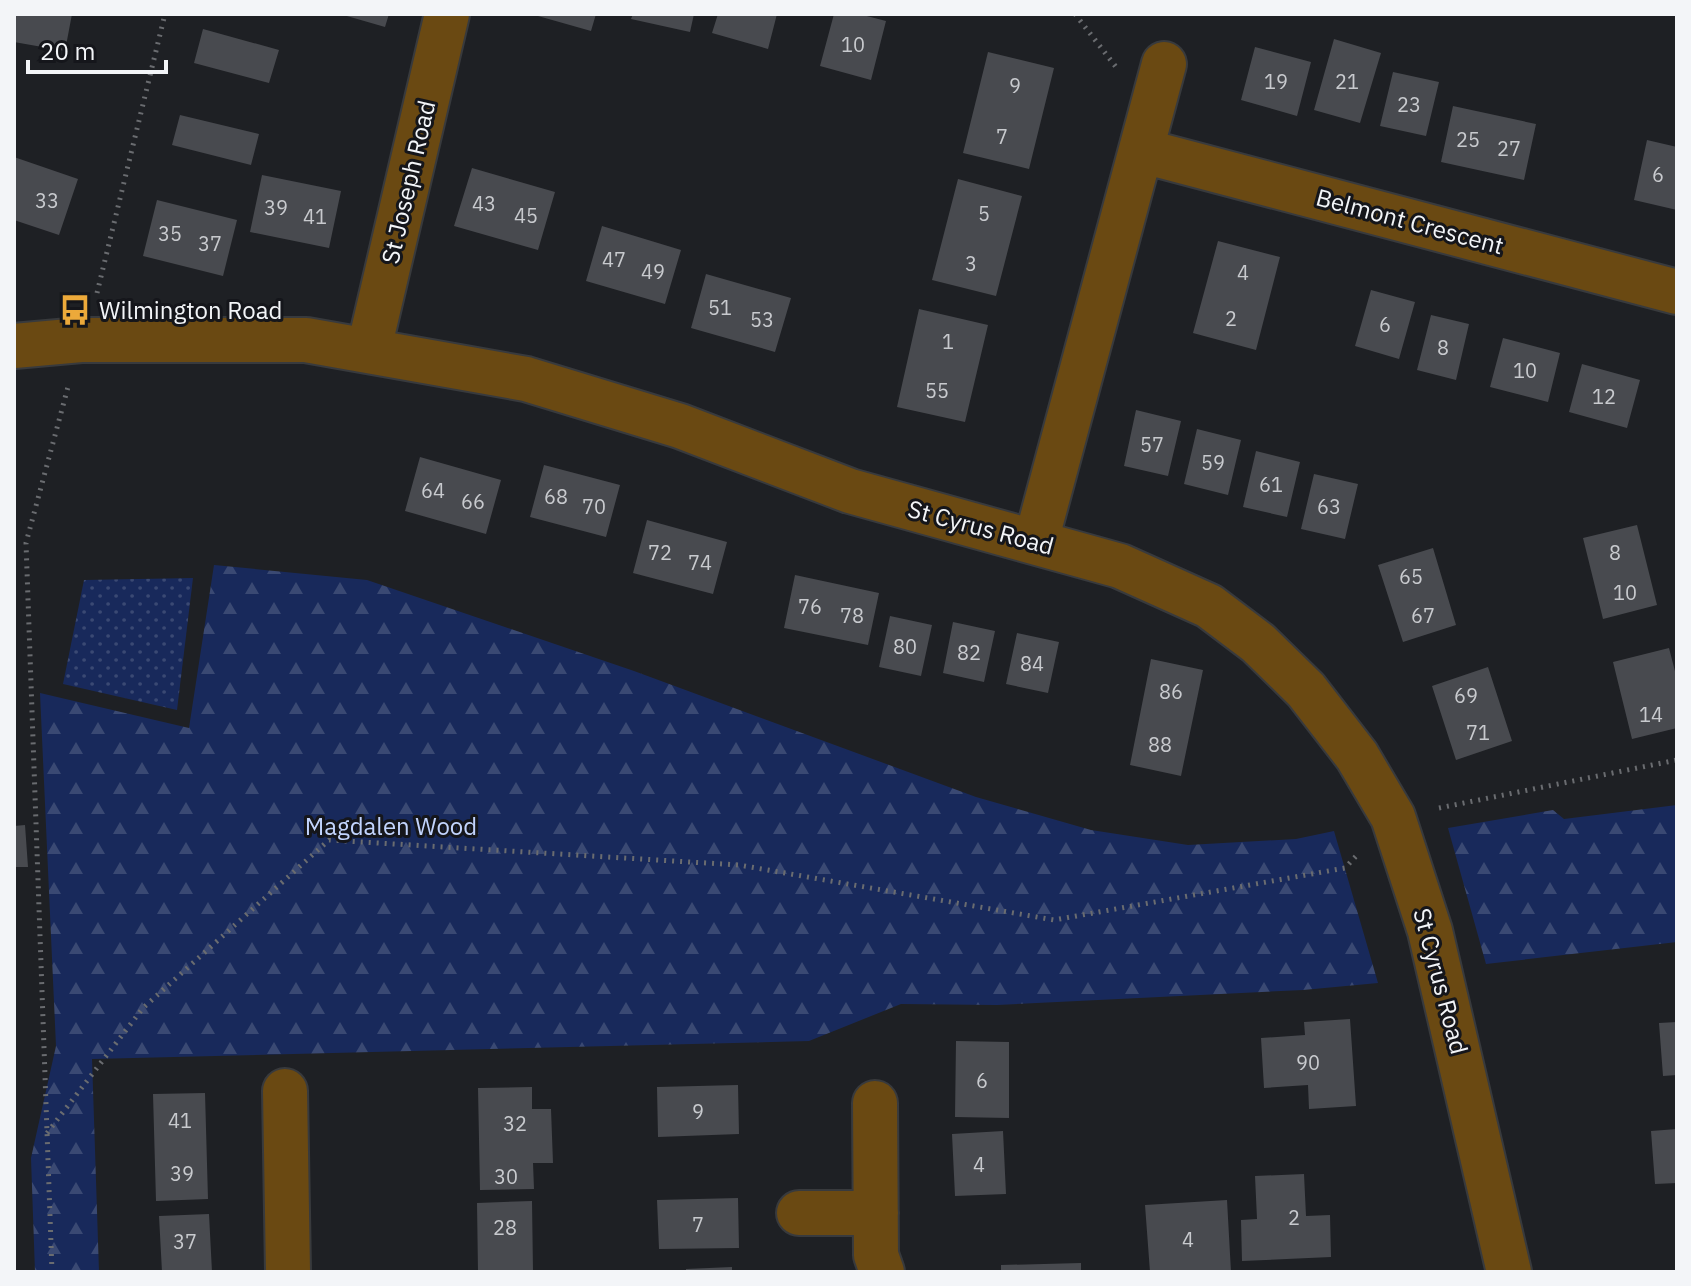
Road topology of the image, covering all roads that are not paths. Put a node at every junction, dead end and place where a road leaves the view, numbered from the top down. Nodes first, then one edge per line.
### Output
1 (447, 14) edge
2 (1164, 64) dead end
3 (1147, 131) junction
4 (1677, 292) edge
5 (14, 346) edge
6 (369, 349) junction
7 (1036, 541) junction
8 (285, 1091) dead end
9 (875, 1103) dead end
10 (799, 1213) dead end
11 (876, 1213) junction
12 (288, 1272) edge
13 (882, 1272) edge
14 (1509, 1272) edge

1 - 6 street, St Joseph Road
2 - 3 street
3 - 4 street, Belmont Crescent
3 - 7 street
5 - 6 street, St Cyrus Road
6 - 7 street, St Cyrus Road
7 - 14 street, St Cyrus Road
8 - 12 street
9 - 11 street
10 - 11 street
11 - 13 street

